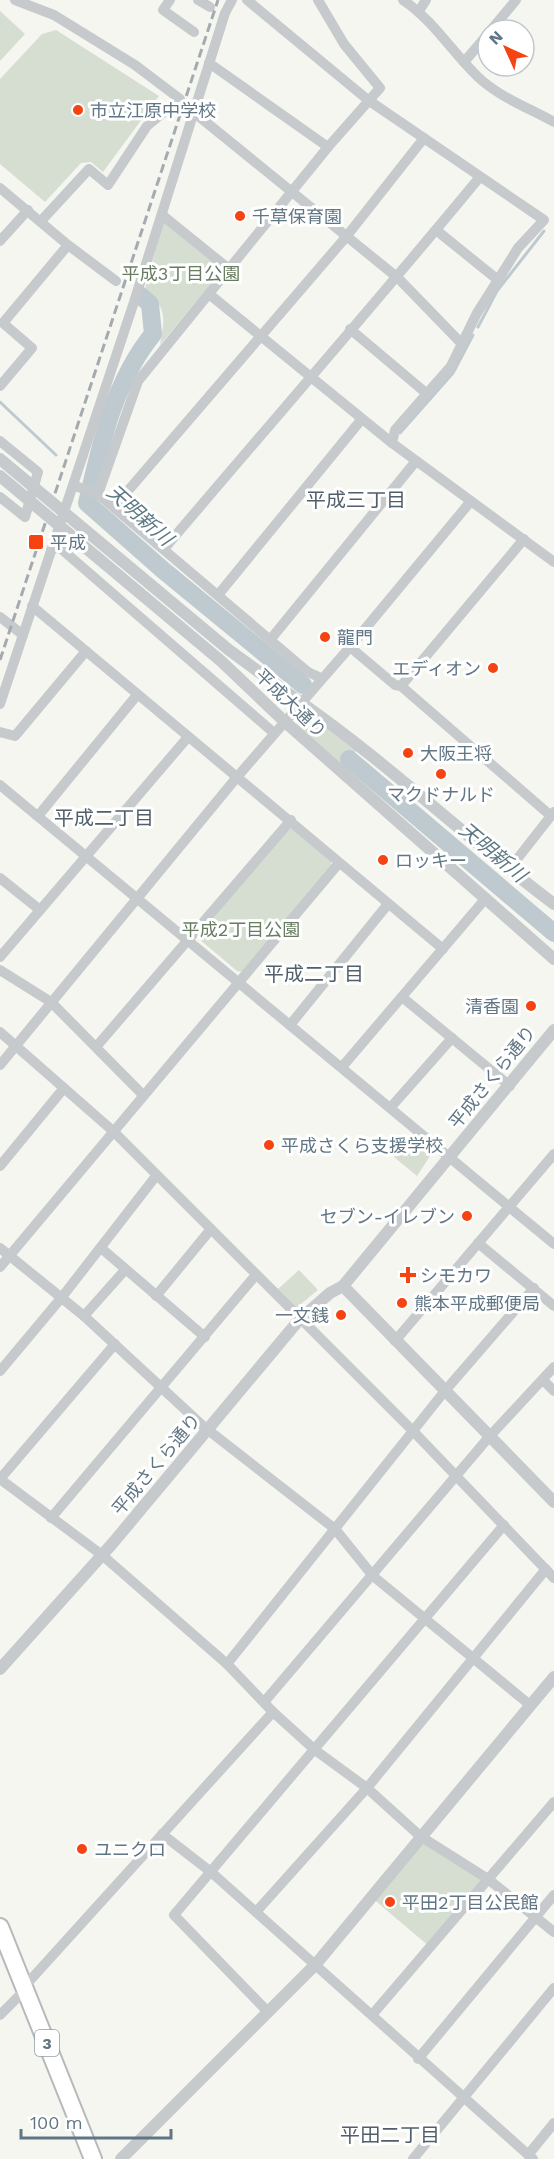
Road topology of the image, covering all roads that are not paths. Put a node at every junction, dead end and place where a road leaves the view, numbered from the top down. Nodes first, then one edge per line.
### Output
1 (15, 0) edge
2 (170, 0) edge
3 (198, 0) edge
4 (232, 0) edge
5 (247, 0) edge
6 (318, 0) edge
7 (403, 0) edge
8 (426, 0) edge
9 (516, 0) edge
10 (210, 7) dead end
11 (419, 11) junction
12 (501, 18) edge
13 (194, 32) dead end
14 (476, 48) edge
15 (464, 62) junction
16 (209, 63) junction
17 (368, 100) junction
18 (192, 111) junction
19 (554, 122) edge
20 (424, 138) junction
21 (328, 147) junction
22 (479, 178) junction
23 (0, 188) edge
24 (293, 190) junction
25 (28, 210) junction
26 (162, 215) junction
27 (549, 218) edge
28 (41, 221) junction
29 (436, 230) junction
30 (346, 237) junction
31 (0, 241) edge
32 (68, 245) junction
33 (229, 269) junction
34 (398, 278) junction
35 (498, 280) junction
36 (116, 281) dead end
37 (209, 294) junction
38 (2, 322) edge
39 (350, 329) junction
40 (261, 336) junction
41 (462, 344) junction
42 (310, 377) junction
43 (0, 386) edge
44 (426, 393) junction
45 (361, 420) junction
46 (0, 441) edge
47 (392, 443) junction
48 (0, 459) edge
49 (417, 461) junction
50 (0, 476) edge
51 (75, 486) junction
52 (98, 494) junction
53 (0, 498) edge
54 (471, 501) junction
55 (114, 507) junction
56 (524, 539) junction
57 (164, 549) junction
58 (51, 550) junction
59 (554, 562) edge
60 (218, 595) junction
61 (32, 606) junction
62 (0, 617) edge
63 (23, 635) junction
64 (270, 640) junction
65 (350, 647) junction
66 (86, 651) junction
67 (321, 678) junction
68 (401, 686) junction
69 (137, 694) junction
70 (300, 702) junction
71 (0, 704) edge
72 (284, 721) junction
73 (0, 732) edge
74 (274, 733) junction
75 (188, 737) junction
76 (237, 777) junction
77 (0, 785) edge
78 (552, 814) edge
79 (38, 816) junction
80 (291, 820) junction
81 (87, 857) junction
82 (339, 863) junction
83 (506, 868) junction
84 (0, 878) edge
85 (137, 898) junction
86 (486, 898) junction
87 (388, 904) junction
88 (554, 904) edge
89 (40, 910) junction
90 (188, 941) junction
91 (443, 949) junction
92 (0, 957) edge
93 (554, 959) edge
94 (0, 970) edge
95 (239, 982) junction
96 (402, 997) junction
97 (51, 1002) junction
98 (290, 1025) junction
99 (0, 1032) edge
100 (553, 1033) edge
101 (452, 1038) junction
102 (16, 1046) junction
103 (96, 1047) junction
104 (0, 1065) edge
105 (342, 1067) junction
106 (510, 1086) junction
107 (64, 1088) junction
108 (143, 1095) junction
109 (391, 1107) junction
110 (113, 1131) junction
111 (554, 1154) edge
112 (450, 1157) junction
113 (0, 1166) edge
114 (156, 1176) junction
115 (510, 1206) junction
116 (211, 1229) junction
117 (478, 1244) junction
118 (554, 1244) edge
119 (0, 1248) edge
120 (101, 1248) junction
121 (10, 1256) junction
122 (0, 1268) edge
123 (125, 1270) junction
124 (255, 1275) junction
125 (343, 1286) junction
126 (534, 1288) junction
127 (156, 1296) junction
128 (62, 1297) junction
129 (554, 1306) edge
130 (84, 1316) junction
131 (299, 1320) junction
132 (205, 1337) junction
133 (395, 1341) junction
134 (115, 1344) junction
135 (554, 1367) edge
136 (0, 1371) edge
137 (543, 1380) junction
138 (161, 1388) junction
139 (554, 1391) edge
140 (444, 1392) junction
141 (208, 1430) junction
142 (413, 1431) junction
143 (489, 1437) junction
144 (457, 1476) junction
145 (554, 1502) edge
146 (51, 1518) junction
147 (504, 1525) junction
148 (336, 1529) junction
149 (102, 1555) junction
150 (546, 1569) junction
151 (373, 1576) junction
152 (554, 1578) edge
153 (424, 1618) junction
154 (474, 1657) junction
155 (228, 1664) junction
156 (0, 1669) edge
157 (554, 1677) edge
158 (265, 1701) junction
159 (530, 1705) junction
160 (273, 1712) junction
161 (315, 1750) junction
162 (367, 1788) junction
163 (554, 1802) edge
164 (162, 1834) junction
165 (420, 1836) junction
166 (211, 1872) junction
167 (488, 1879) junction
168 (554, 1895) edge
169 (256, 1912) junction
170 (535, 1918) junction
171 (0, 1927) edge
172 (554, 1932) edge
173 (0, 1952) edge
174 (316, 1964) junction
175 (554, 1988) edge
176 (21, 1992) junction
177 (268, 2012) junction
178 (0, 2015) edge
179 (372, 2015) junction
180 (418, 2059) junction
181 (462, 2098) junction
182 (554, 2123) edge
183 (531, 2157) edge
184 (85, 2159) edge
185 (93, 2159) edge
186 (121, 2159) edge
187 (413, 2159) edge

1 - 28 street
2 - 13 street
3 - 10 street
4 - 16 street
5 - 17 street
6 - 17 street
7 - 11 street
8 - 11 street
9 - 12 street
11 - 15 street
14 - 15 street
15 - 19 street
16 - 18 street
16 - 21 street
17 - 20 street
17 - 21 street
18 - 24 street
18 - 26 street
20 - 22 street
20 - 30 street
21 - 24 street
22 - 27 street
22 - 29 street
23 - 25 street
24 - 30 street
24 - 33 street
25 - 28 street
25 - 31 street
26 - 33 street
26 - 51 street
27 - 35 street
28 - 32 street
29 - 34 street
29 - 35 street
30 - 34 street
30 - 40 street
32 - 36 street
32 - 38 street
33 - 37 street
34 - 39 street
34 - 41 street
35 - 41 street
37 - 40 street
37 - 52 street
38 - 43 street
39 - 42 street
39 - 44 street
40 - 42 street
40 - 55 street
41 - 44 street
42 - 45 street
42 - 57 street
44 - 47 street
45 - 47 street
45 - 60 street
46 - 53 street
47 - 49 street
48 - 70 street, 平成大通り, bridge
49 - 54 street
49 - 64 street
50 - 72 street, 平成大通り, bridge
51 - 52 street
51 - 58 street
52 - 55 street
54 - 56 street
54 - 65 street
55 - 57 street
56 - 59 street
56 - 68 street
57 - 60 street
58 - 61 street
58 - 74 street
60 - 64 street
61 - 63 street
61 - 66 street
62 - 63 street
63 - 71 street
64 - 67 street
65 - 67 street
65 - 68 street
66 - 69 street
66 - 73 street
67 - 70 street
68 - 78 street
69 - 75 street
69 - 79 street
70 - 72 street
70 - 83 street, 平成大通り
72 - 74 street
72 - 86 street, 平成大通り
74 - 76 street
75 - 76 street
75 - 81 street
76 - 80 street
76 - 85 street
77 - 79 street
78 - 83 street
79 - 81 street
80 - 82 street
80 - 90 street
81 - 85 street
81 - 89 street
82 - 87 street
82 - 95 street
83 - 88 street, 平成大通り
84 - 89 street
85 - 90 street
85 - 97 street
86 - 91 street
86 - 93 street, 平成大通り
87 - 91 street
87 - 98 street
89 - 92 street
90 - 95 street
90 - 103 street
91 - 96 street
94 - 97 street
95 - 98 street
95 - 108 street
96 - 101 street
96 - 105 street
97 - 102 street
97 - 103 street
98 - 105 street
99 - 102 street
100 - 106 street, 平成さくら通り
101 - 106 street
101 - 109 street
102 - 104 street
102 - 107 street
103 - 108 street
105 - 109 street
106 - 112 street, 平成さくら通り
107 - 110 street
107 - 113 street
108 - 110 street
109 - 112 street
110 - 114 street
110 - 121 street
111 - 115 street
112 - 115 street
112 - 125 street, 平成さくら通り
114 - 116 street
114 - 120 street
115 - 117 street
115 - 118 street
116 - 124 street
116 - 127 street
117 - 126 street
117 - 133 street
119 - 121 street
120 - 123 street
120 - 128 street
121 - 122 street
121 - 128 street
123 - 127 street
123 - 130 street
124 - 131 street
124 - 132 street
125 - 131 street, 平成さくら通り
125 - 133 street
126 - 129 street
126 - 140 street
127 - 132 street
128 - 130 street
128 - 136 street
130 - 134 street
131 - 141 street, 平成さくら通り
131 - 142 street
132 - 138 street
133 - 140 street
134 - 138 street
134 - 146 street
135 - 137 street
137 - 139 street
137 - 143 street
138 - 141 street
138 - 146 street
140 - 142 street
140 - 143 street
141 - 148 street
141 - 149 street, 平成さくら通り
142 - 144 street
142 - 148 street
143 - 144 street
143 - 145 street
144 - 147 street
144 - 151 street
146 - 149 street
147 - 150 street
147 - 153 street
148 - 151 street
148 - 155 street
149 - 155 street
149 - 156 street, 平成さくら通り
150 - 152 street
150 - 154 street
151 - 153 street
151 - 158 street
153 - 154 street
153 - 161 street
154 - 159 street
154 - 162 street
155 - 158 street
157 - 159 street
158 - 160 street
159 - 165 street
160 - 161 street
160 - 164 street
161 - 162 street
161 - 166 street
162 - 165 street
162 - 169 street
163 - 167 street
164 - 166 street
164 - 176 street
165 - 167 street
165 - 174 street
166 - 169 street
166 - 177 street
167 - 170 street
167 - 179 street
168 - 170 street
169 - 174 street
170 - 172 street
170 - 180 street
171 - 176 highway, 3
173 - 176 highway, 3
174 - 177 street
174 - 179 street
175 - 181 street
176 - 178 street
176 - 184 highway, 3
176 - 185 highway, 3
177 - 186 street
179 - 180 street
180 - 181 street
181 - 183 street
181 - 187 street
182 - 183 street

